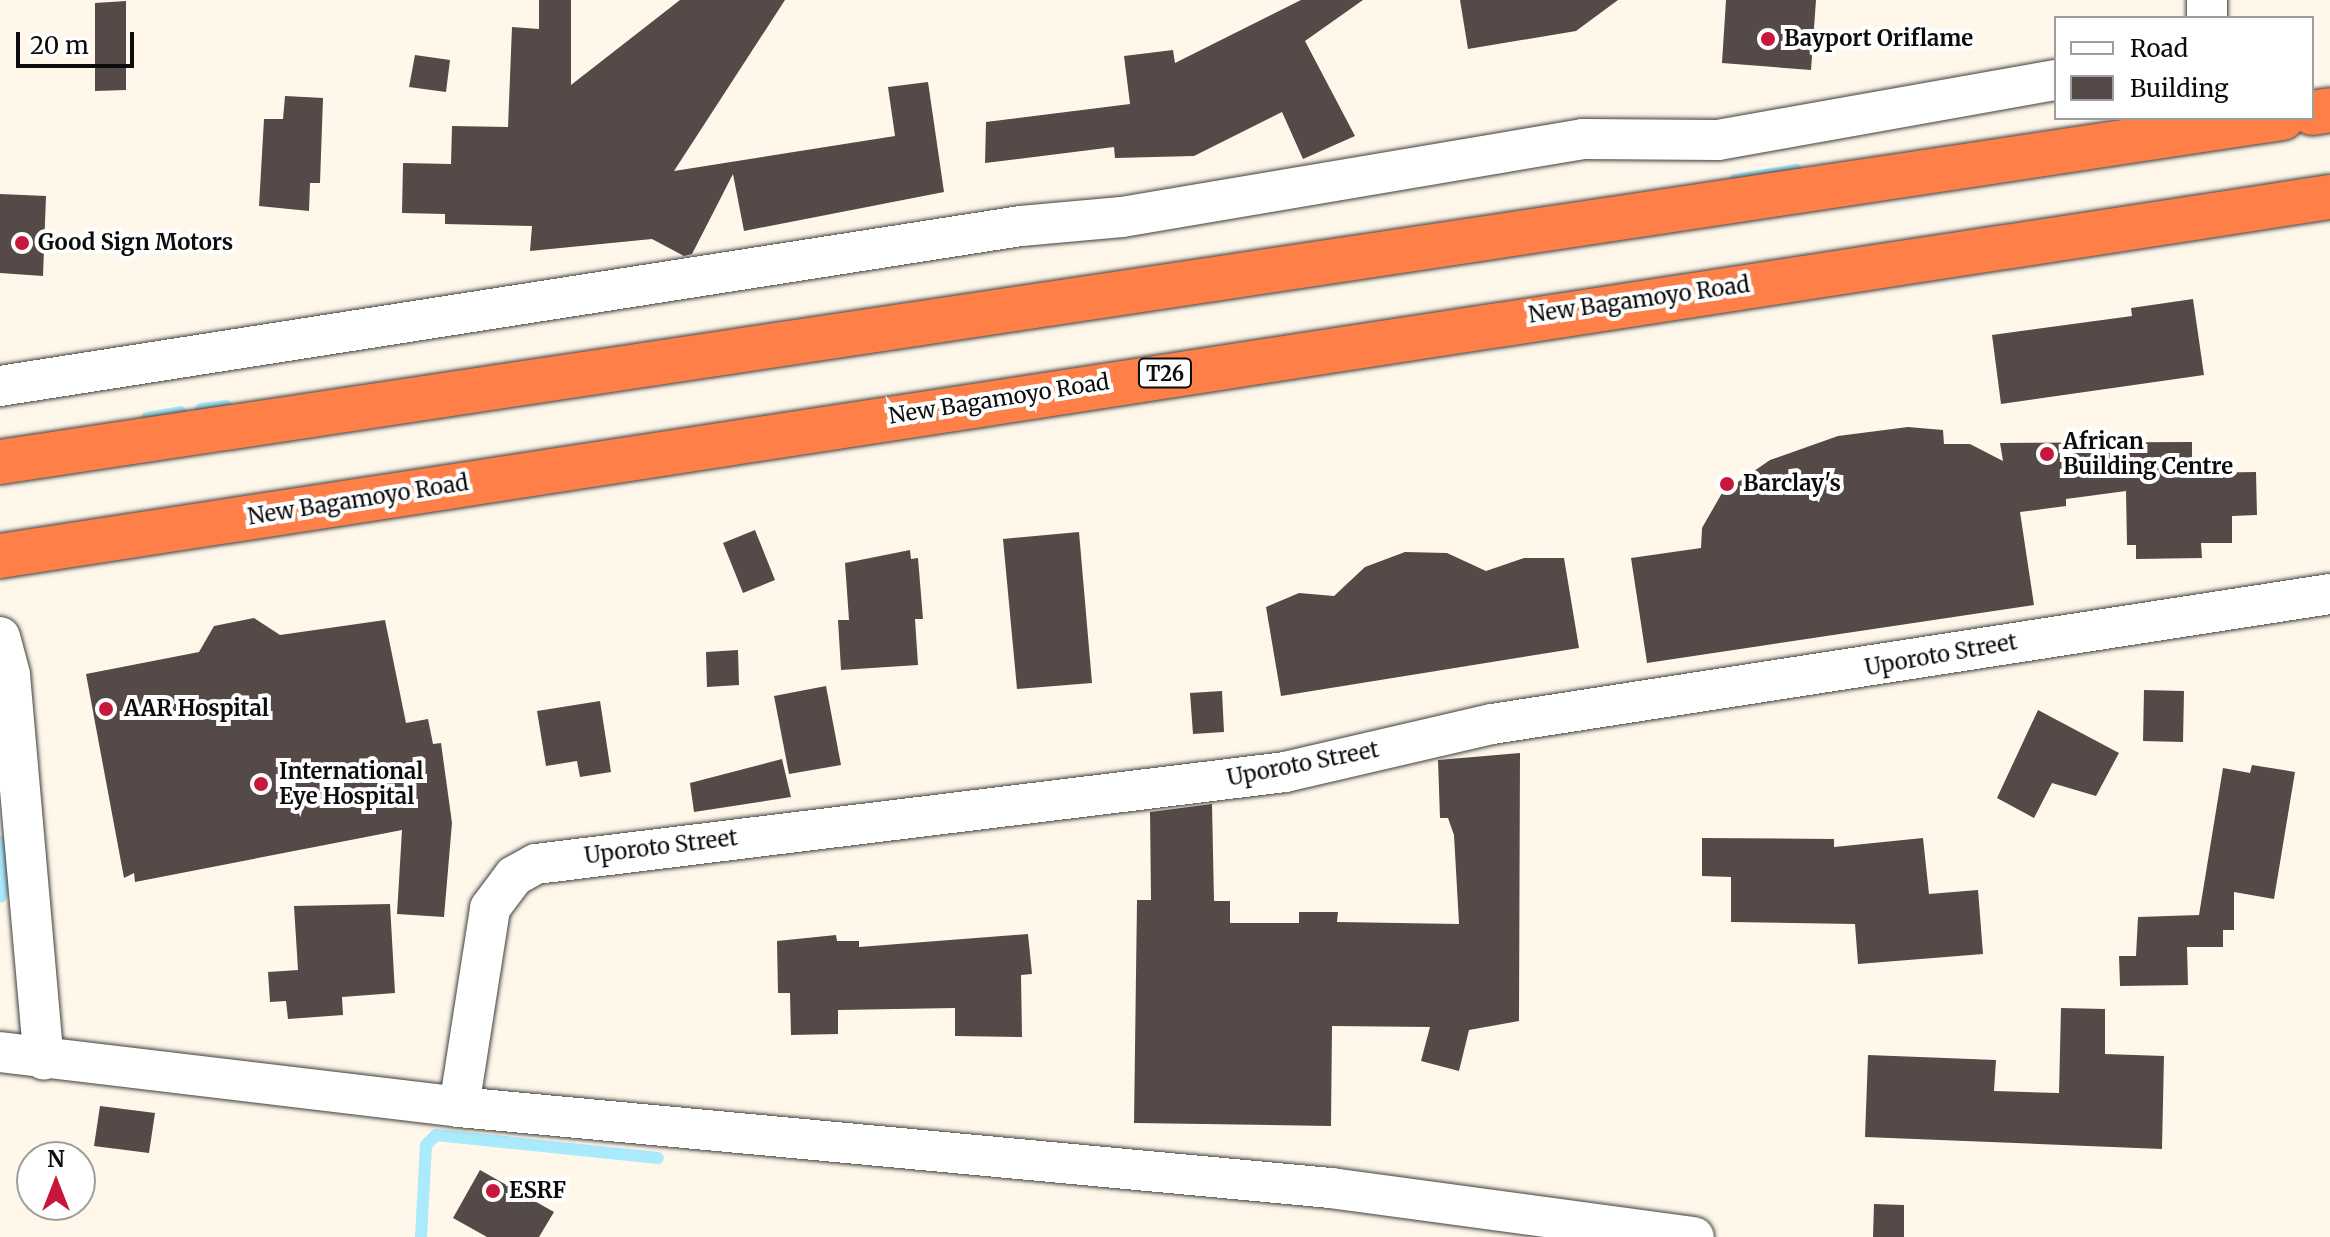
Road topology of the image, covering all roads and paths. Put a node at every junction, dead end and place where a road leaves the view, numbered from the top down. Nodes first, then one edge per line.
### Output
1 (2054, 80) edge
2 (2257, 120) edge
3 (2206, 124) edge
4 (2330, 197) edge
5 (0, 386) edge
6 (0, 462) edge
7 (0, 556) edge
8 (2330, 594) edge
9 (0, 637) edge
10 (0, 1052) edge
11 (44, 1060) junction
12 (459, 1107) junction
13 (1694, 1237) edge

1 - 5 street
2 - 3 highway
3 - 6 highway
4 - 7 highway, New Bagamoyo Road / T26
8 - 12 street, Uporoto Street
9 - 11 street
10 - 11 street
11 - 12 street
12 - 13 street

